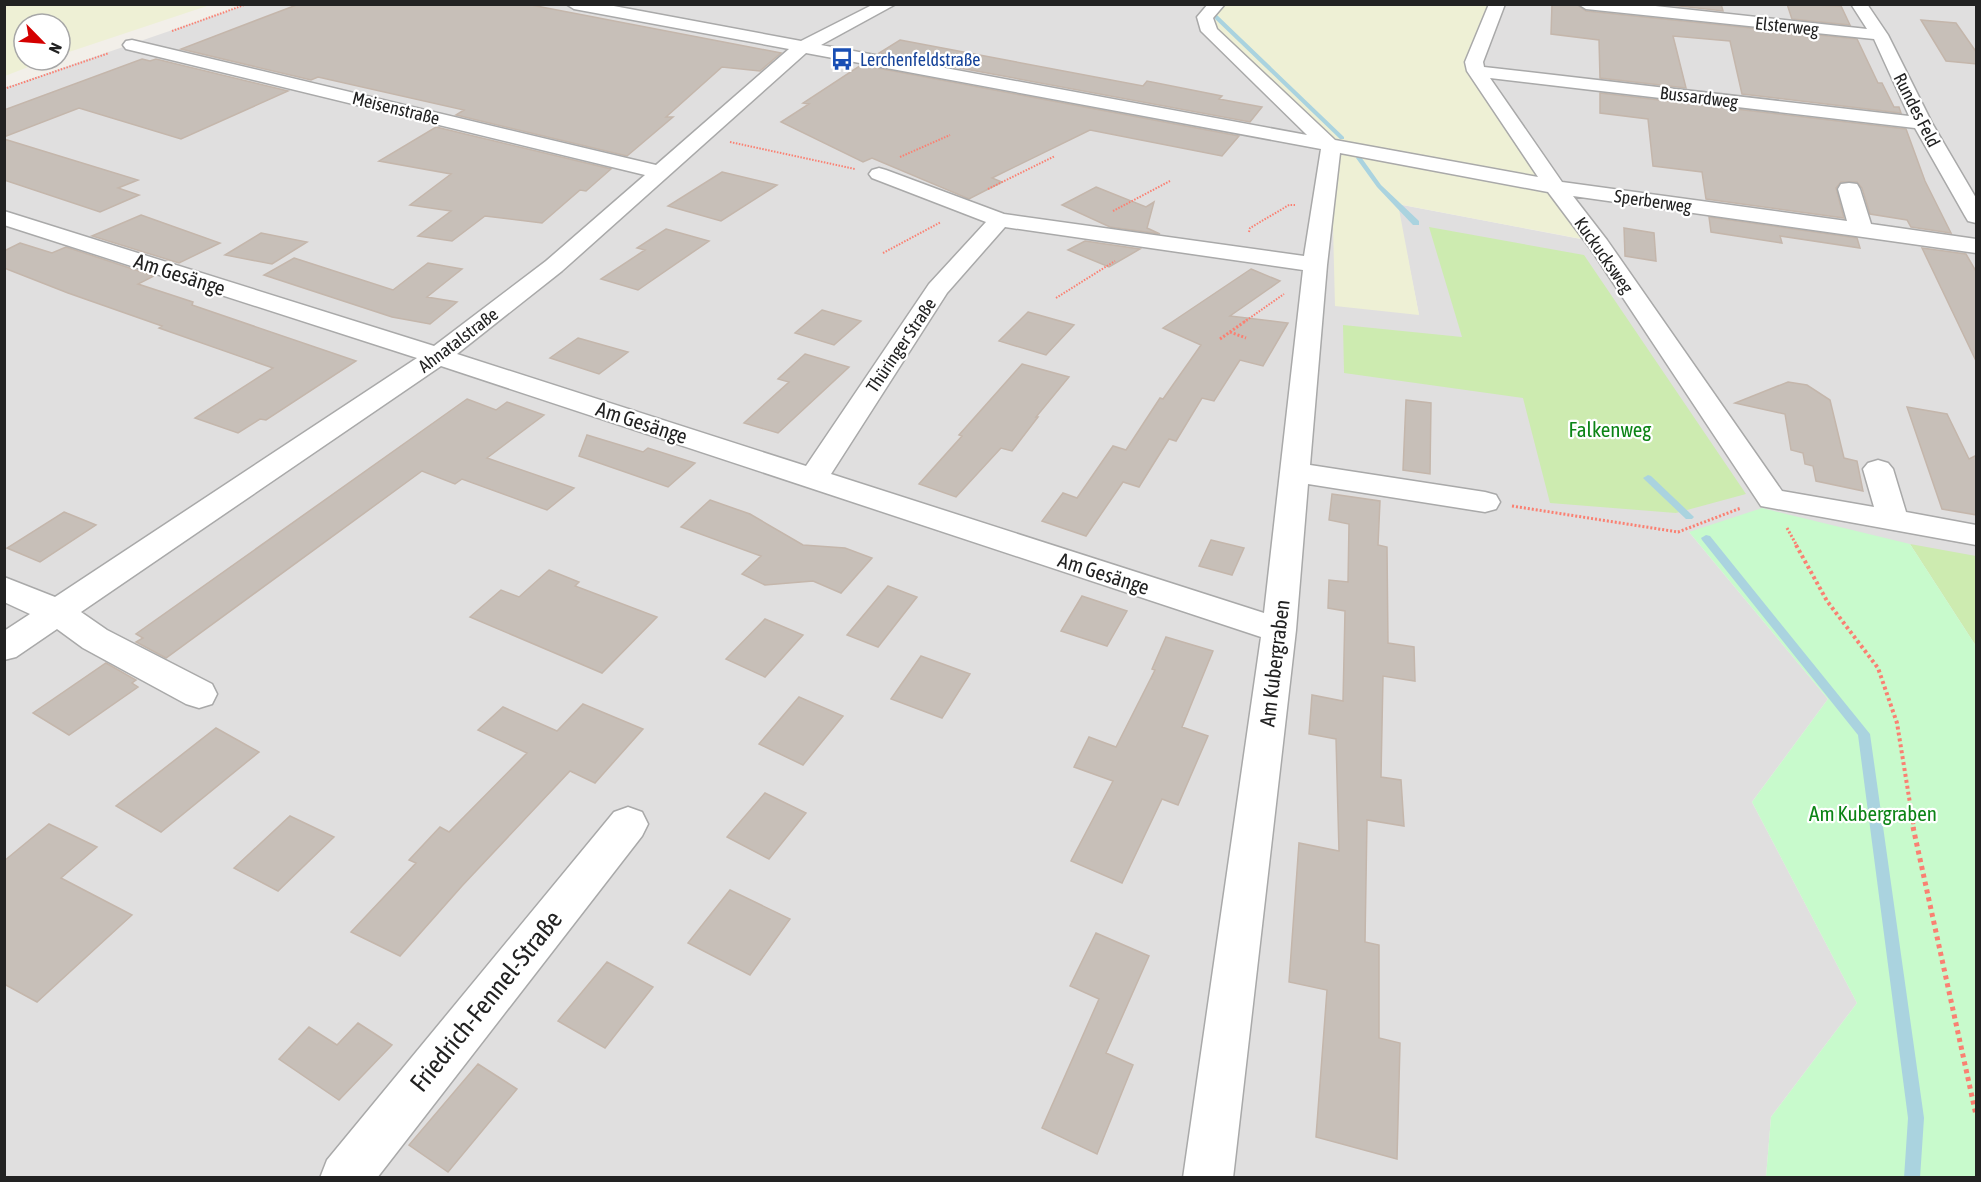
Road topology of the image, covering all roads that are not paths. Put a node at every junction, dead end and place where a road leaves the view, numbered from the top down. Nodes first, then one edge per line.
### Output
1 (574, 4) edge
2 (888, 4) edge
3 (1217, 4) edge
4 (1497, 4) edge
5 (1587, 4) edge
6 (1859, 4) edge
7 (1880, 35) junction
8 (132, 45) road end
9 (801, 48) junction
10 (1476, 70) junction
11 (1922, 123) junction
12 (1331, 147) junction
13 (660, 172) junction
14 (873, 173) road end
15 (1555, 188) junction
16 (1849, 189) dead end
17 (1977, 216) edge
18 (4, 218) edge
19 (999, 220) junction
20 (1861, 230) junction
21 (1977, 246) edge
22 (1313, 281) junction
23 (438, 356) junction
24 (1878, 470) dead end
25 (1293, 472) junction
26 (813, 478) junction
27 (1485, 502) road end
28 (1893, 520) junction
29 (1977, 535) edge
30 (4, 588) edge
31 (57, 612) junction
32 (1279, 630) junction
33 (4, 648) edge
34 (199, 694) dead end
35 (628, 824) dead end
36 (345, 1178) edge
37 (1208, 1178) edge

1 - 9 street
2 - 9 street, Ahnatalstraße
3 - 12 street
4 - 10 street
5 - 7 street, Elsterweg
6 - 7 street, Rundes Feld
7 - 11 street, Rundes Feld
8 - 13 street, Meisenstraße
9 - 12 street
9 - 13 street, Ahnatalstraße
10 - 11 street, Bussardweg
10 - 15 street, Kuckucksweg
11 - 17 street, Rundes Feld
12 - 15 street, Sperberweg
12 - 22 street, Am Kubergraben
13 - 23 street, Ahnatalstraße
14 - 19 street
15 - 20 street, Sperberweg
15 - 28 street, Kuckucksweg
16 - 20 street
18 - 23 street, Am Gesänge
19 - 22 street
19 - 26 street, Thüringer Straße
20 - 21 street, Sperberweg
22 - 25 street, Am Kubergraben
23 - 26 street, Am Gesänge
23 - 31 street, Ahnatalstraße
24 - 28 street
25 - 27 street
25 - 32 street, Am Kubergraben
26 - 32 street, Am Gesänge
28 - 29 street
30 - 31 street
31 - 33 street, Ahnatalstraße
31 - 34 street
32 - 37 street, Am Kubergraben
35 - 36 street, Friedrich-Fennel-Straße

